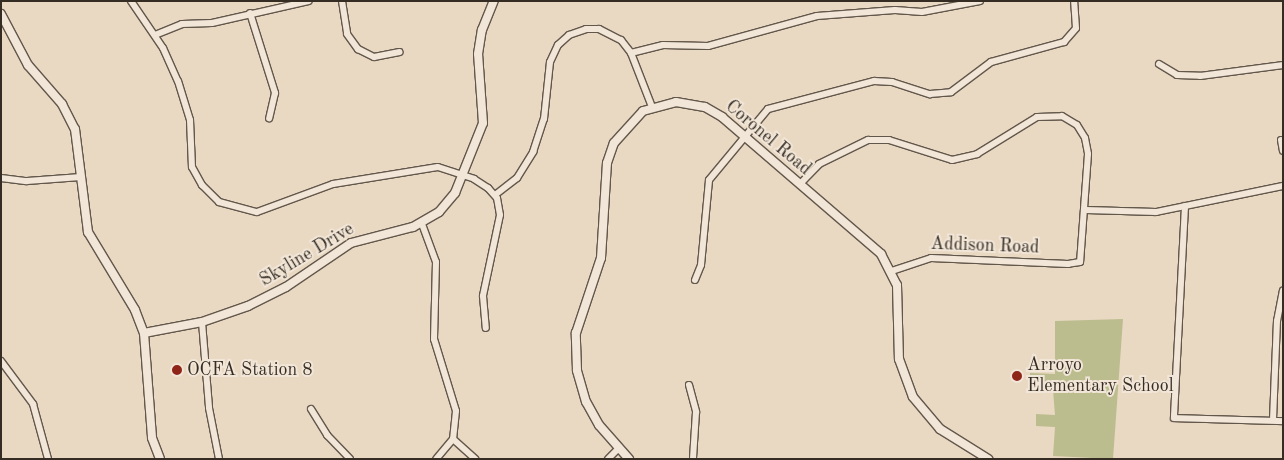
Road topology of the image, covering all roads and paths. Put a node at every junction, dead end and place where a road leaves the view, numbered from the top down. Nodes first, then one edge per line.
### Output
1 (131, 1) edge
2 (309, 1) edge
3 (342, 1) edge
4 (494, 1) edge
5 (980, 1) edge
6 (1075, 4) edge
7 (250, 12) junction
8 (1, 14) edge
9 (155, 35) junction
10 (400, 52) dead end
11 (631, 53) junction
12 (1159, 64) dead end
13 (1283, 65) edge
14 (652, 107) junction
15 (269, 118) dead end
16 (743, 135) junction
17 (1281, 140) dead end
18 (1283, 151) edge
19 (464, 174) junction
20 (1, 178) edge
21 (81, 178) junction
22 (800, 184) junction
23 (1283, 186) edge
24 (495, 195) junction
25 (1185, 206) junction
26 (1086, 210) junction
27 (422, 224) junction
28 (892, 271) junction
29 (695, 280) dead end
30 (1283, 290) edge
31 (202, 322) junction
32 (486, 328) dead end
33 (144, 333) junction
34 (1, 361) edge
35 (689, 385) dead end
36 (310, 409) dead end
37 (1273, 420) junction
38 (1283, 421) edge
39 (453, 439) junction
40 (618, 448) junction
41 (48, 459) edge
42 (160, 459) edge
43 (219, 459) edge
44 (350, 459) edge
45 (436, 459) edge
46 (475, 459) edge
47 (608, 459) edge
48 (628, 459) edge
49 (693, 459) edge
50 (988, 459) edge

1 - 9 street
2 - 7 street
3 - 10 street
4 - 19 street, Skyline Drive
5 - 11 street
6 - 16 street
7 - 9 street
7 - 15 street
8 - 21 street
9 - 19 street
11 - 14 street
11 - 24 street
12 - 13 street
14 - 16 street, Coronel Road
14 - 40 street, Coronel Road
16 - 22 street, Coronel Road
16 - 29 street
17 - 18 street
19 - 24 street
19 - 27 street, Skyline Drive
20 - 21 street
21 - 33 street
22 - 26 street
22 - 28 street, Coronel Road
23 - 25 street
24 - 32 street
25 - 26 street
25 - 37 street
26 - 28 street, Addison Road
27 - 31 street, Skyline Drive
27 - 39 street
28 - 50 street, Coronel Road
30 - 37 street
31 - 33 street, Skyline Drive
31 - 43 street
33 - 42 street
34 - 41 street
35 - 49 street
36 - 44 street
37 - 38 street
39 - 45 street
39 - 46 street
40 - 47 street
40 - 48 street, Coronel Road

